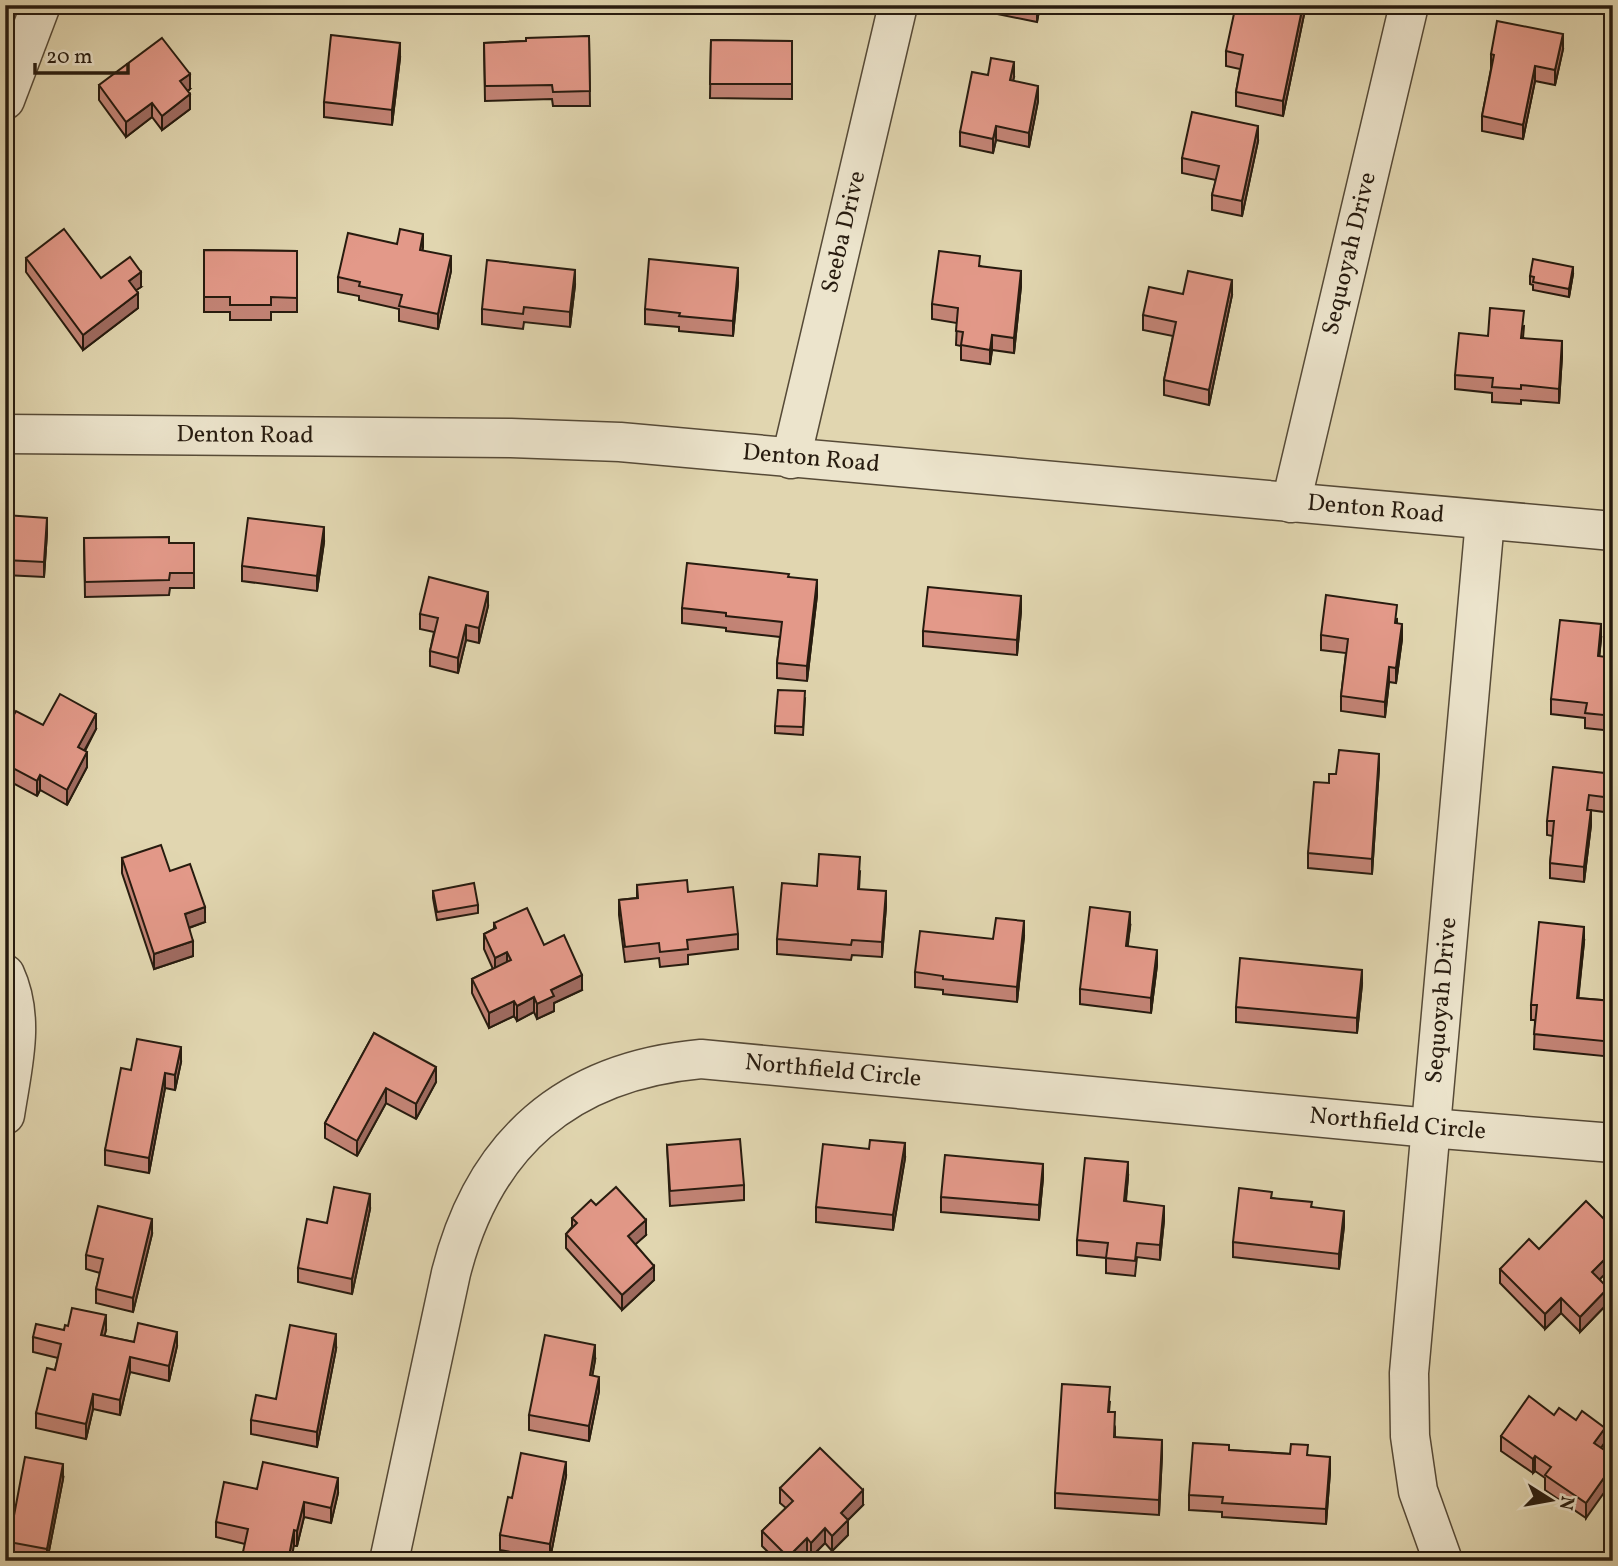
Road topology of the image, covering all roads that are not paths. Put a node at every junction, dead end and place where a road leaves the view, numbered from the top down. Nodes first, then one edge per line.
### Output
1 (41, 5) edge
2 (898, 5) edge
3 (1409, 5) edge
4 (5, 100) edge
5 (5, 434) edge
6 (791, 459) junction
7 (1292, 503) junction
8 (1485, 520) junction
9 (1613, 531) edge
10 (5, 974) edge
11 (5, 1115) edge
12 (1430, 1128) junction
13 (1613, 1143) edge
14 (389, 1561) edge
15 (1443, 1561) edge

1 - 4 street
2 - 6 street, Seeba Drive
3 - 7 street, Sequoyah Drive
5 - 6 street, Denton Road
6 - 7 street, Denton Road
7 - 8 street, Denton Road
8 - 9 street, Denton Road
8 - 12 street, Sequoyah Drive
10 - 11 street
12 - 13 street, Northfield Circle
12 - 14 street, Northfield Circle
12 - 15 street, Sequoyah Drive

